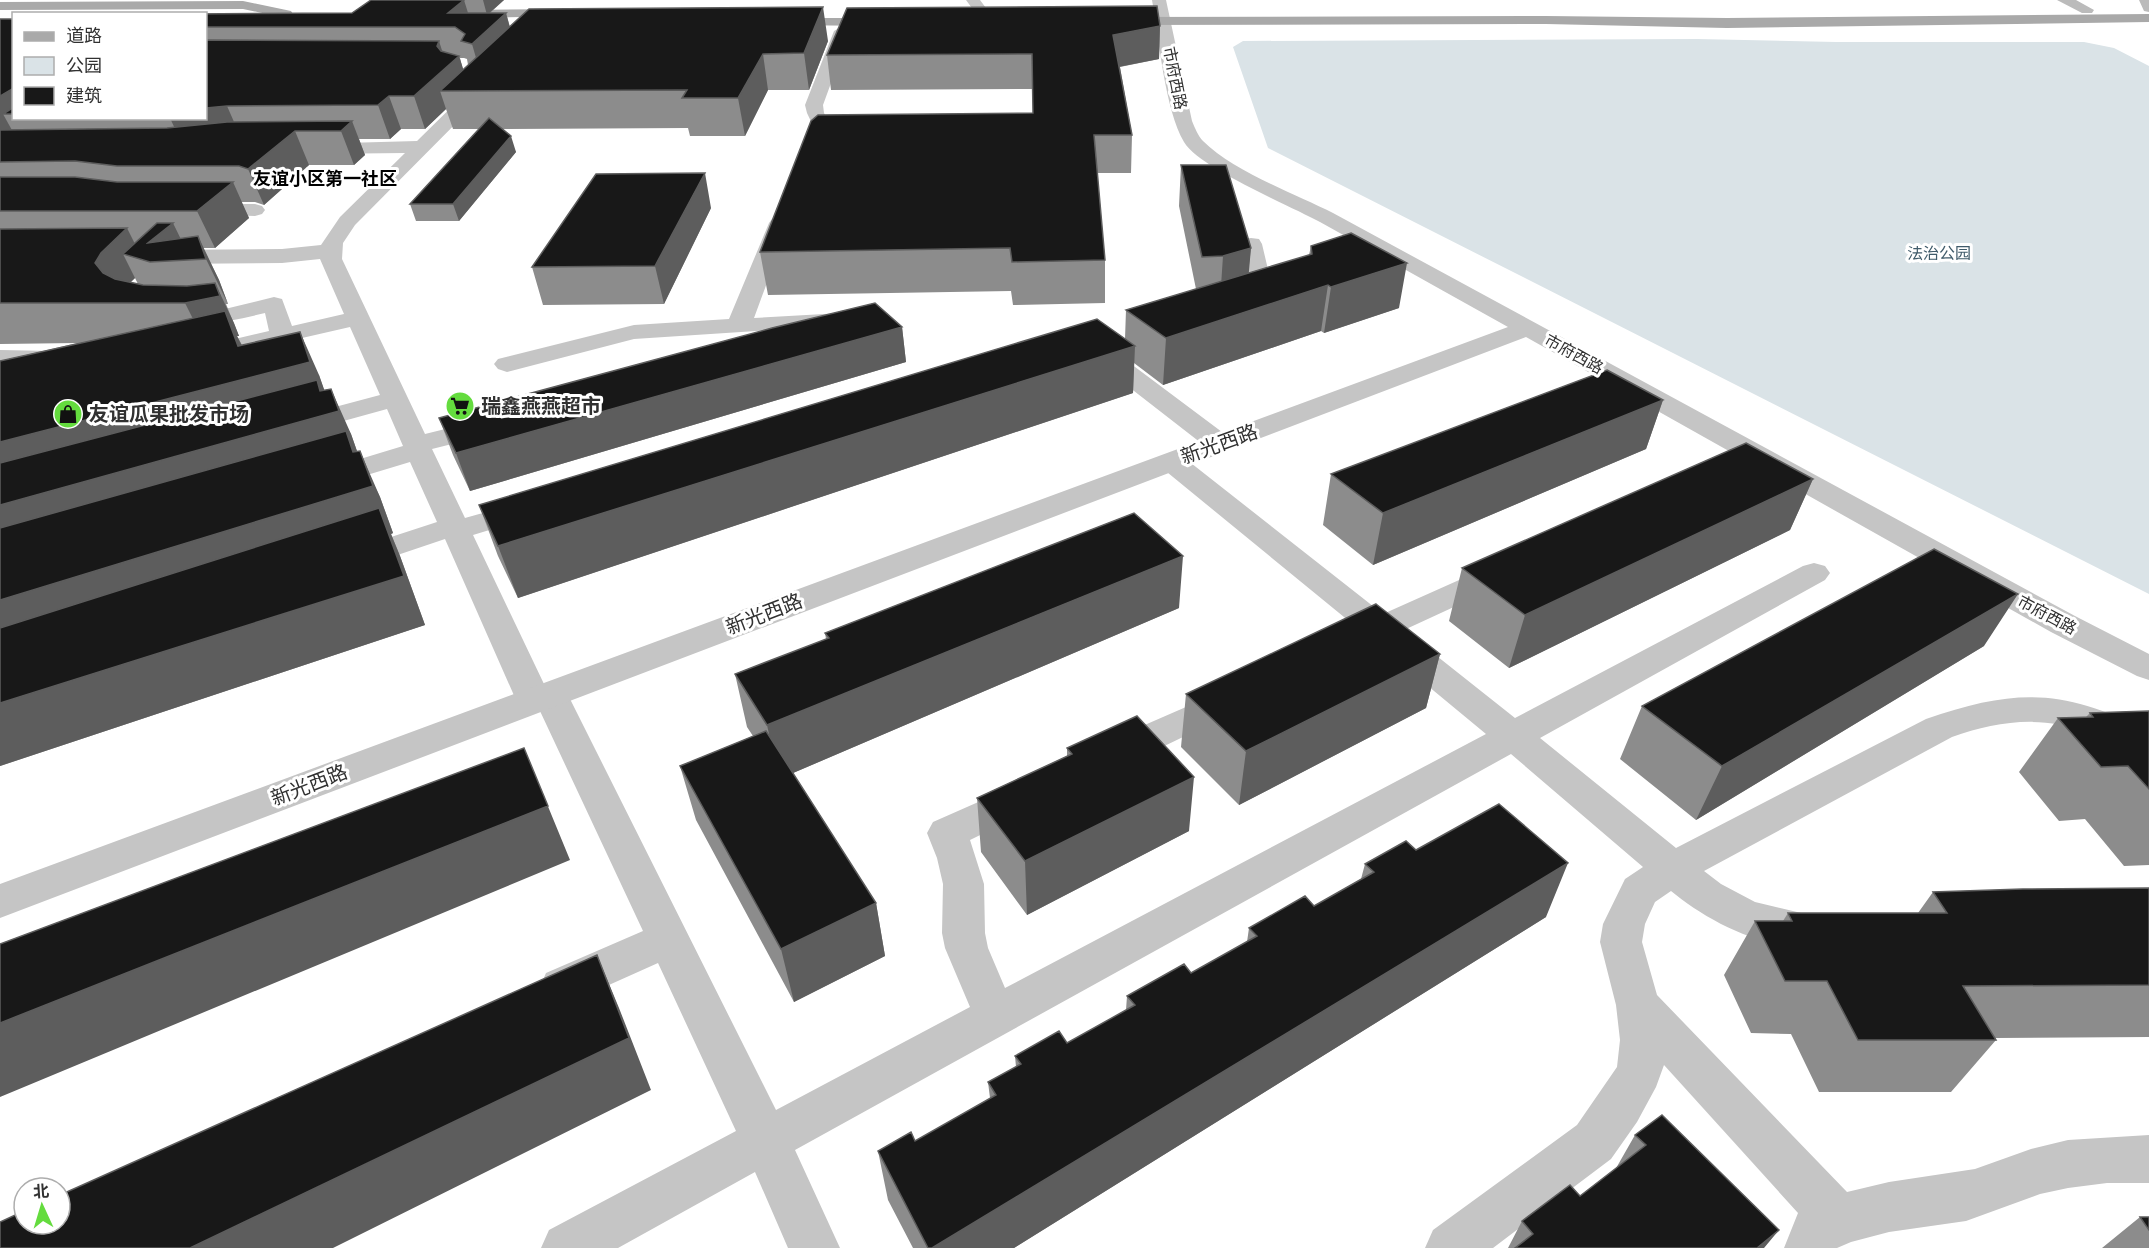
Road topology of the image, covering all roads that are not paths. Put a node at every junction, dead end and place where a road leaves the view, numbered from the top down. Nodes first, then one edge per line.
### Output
1 (2064, 0) edge
2 (2146, 0) edge
3 (0, 6) edge
4 (1503, 6) dead end
5 (2149, 8) edge
6 (2087, 10) junction
7 (1549, 12) junction
8 (960, 13) edge
9 (985, 14) edge
10 (207, 15) edge
11 (1162, 16) edge
12 (293, 17) junction
13 (2107, 18) junction
14 (2149, 18) edge
15 (800, 22) junction
16 (899, 22) junction
17 (1100, 22) edge
18 (250, 23) edge
19 (1727, 23) junction
20 (538, 31) joint
21 (842, 31) junction
22 (2149, 32) edge
23 (483, 77) edge
24 (421, 147) junction
25 (302, 148) edge
26 (801, 165) edge
27 (784, 208) edge
28 (179, 210) edge
29 (255, 210) dead end
30 (1251, 244) edge
31 (331, 252) junction
32 (138, 257) edge
33 (1226, 309) edge
34 (164, 314) edge
35 (356, 318) junction
36 (739, 325) junction
37 (1528, 328) junction
38 (282, 335) junction
39 (1128, 340) edge
40 (809, 346) edge
41 (0, 358) edge
42 (79, 359) edge
43 (172, 360) edge
44 (507, 364) dead end
45 (394, 399) junction
46 (508, 422) edge
47 (270, 433) edge
48 (1220, 444) junction
49 (417, 448) junction
50 (1172, 462) junction
51 (294, 488) edge
52 (547, 504) edge
53 (455, 528) junction
54 (1526, 562) edge
55 (329, 567) edge
56 (1814, 573) dead end
57 (1378, 629) junction
58 (1335, 649) edge
59 (2149, 668) edge
60 (1249, 690) edge
61 (542, 697) junction
62 (1512, 735) junction
63 (2149, 748) edge
64 (1088, 767) edge
65 (1044, 787) edge
66 (1674, 868) junction
67 (0, 900) edge
68 (1826, 928) edge
69 (668, 939) junction
70 (526, 1003) edge
71 (1638, 1005) junction
72 (997, 1016) junction
73 (766, 1141) junction
74 (2149, 1159) edge
75 (1824, 1233) edge
76 (567, 1248) edge
77 (814, 1248) edge
78 (1451, 1248) edge

1 - 6 main road
2 - 5 main road
3 - 12 main road
4 - 7 main road
5 - 6 main road
6 - 7 main road
6 - 13 main road
7 - 11 main road
8 - 9 main road
10 - 12 main road
11 - 17 main road
11 - 19 main road
11 - 37 street, 市府西路
12 - 18 main road
13 - 14 main road
13 - 19 main road
13 - 22 main road
15 - 16 main road
15 - 16 main road
15 - 21 main road
16 - 21 main road
19 - 22 main road
20 - 20 main road
21 - 26 street
23 - 24 street
24 - 25 street
24 - 31 street
27 - 36 street
28 - 29 street
30 - 33 street
31 - 32 street
31 - 35 street
34 - 38 street
35 - 38 street
35 - 45 street
36 - 40 street
36 - 44 street
37 - 48 street, 新光西路
37 - 59 street, 市府西路
38 - 43 street
39 - 48 street
41 - 42 street
45 - 47 street
45 - 49 street
46 - 49 street
48 - 50 street, 新光西路
49 - 51 street
49 - 53 street
50 - 57 street
50 - 61 street, 新光西路
52 - 53 street
53 - 55 street
53 - 61 street
54 - 57 street
56 - 62 street
57 - 58 street
57 - 62 street
60 - 64 street
61 - 67 street, 新光西路
61 - 69 street
62 - 66 street
62 - 72 street
63 - 66 street
65 - 72 street
66 - 68 street
66 - 71 street
69 - 70 street
69 - 73 street
71 - 75 street
71 - 78 street
72 - 73 street
73 - 76 street
73 - 77 street
74 - 75 street

